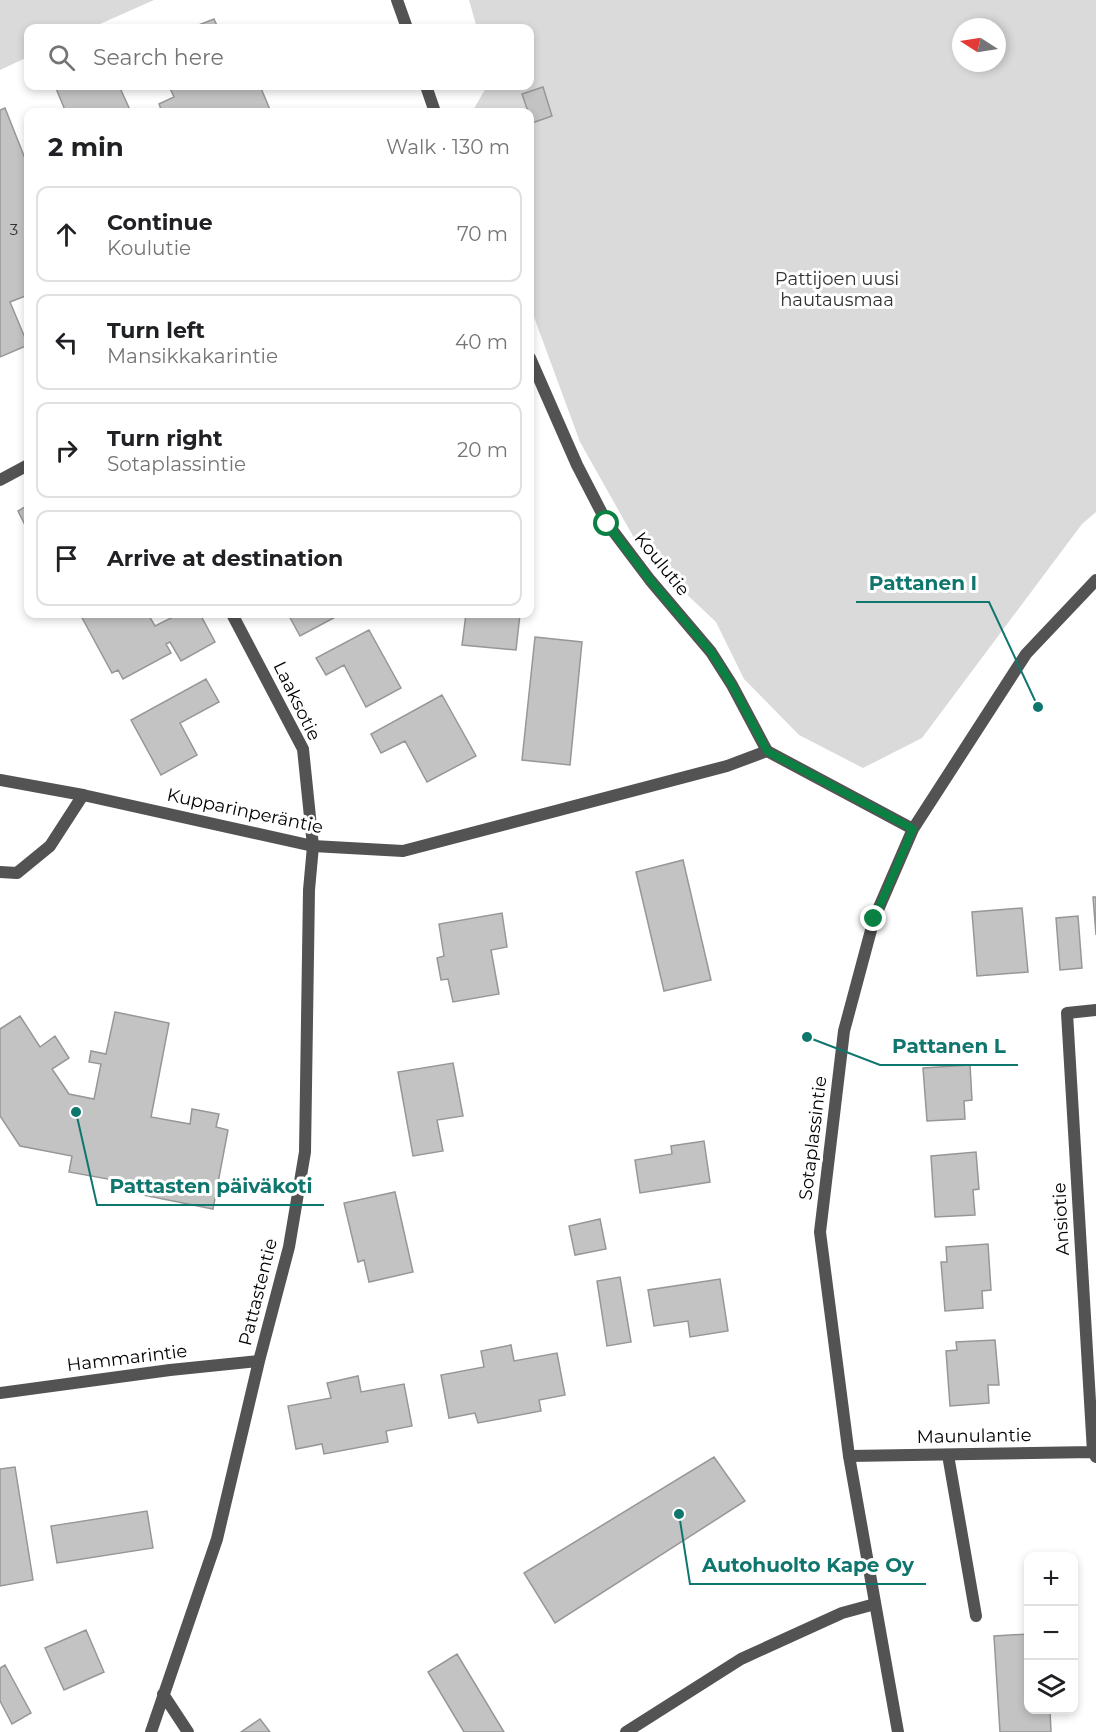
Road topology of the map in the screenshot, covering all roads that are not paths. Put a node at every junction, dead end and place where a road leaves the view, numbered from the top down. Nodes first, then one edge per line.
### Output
1 (396, 0) edge
2 (405, 24) edge
3 (427, 90) edge
4 (434, 108) edge
5 (534, 367) edge
6 (24, 467) edge
7 (0, 480) edge
8 (1096, 579) edge
9 (234, 618) edge
10 (767, 751) junction
11 (0, 780) edge
12 (83, 795) junction
13 (913, 829) junction
14 (313, 846) junction
15 (0, 872) edge
16 (1096, 1010) edge
17 (259, 1361) junction
18 (0, 1393) edge
19 (948, 1455) junction
20 (1095, 1455) edge
21 (849, 1456) junction
22 (875, 1604) junction
23 (976, 1616) dead end
24 (163, 1694) junction
25 (151, 1732) edge
26 (188, 1732) edge
27 (626, 1732) edge
28 (898, 1732) edge

1 - 2 street
3 - 4 street
5 - 10 street, Koulutie
6 - 7 street
8 - 13 street, Sotaplassintie
9 - 14 street, Laaksotie
10 - 13 street
10 - 14 street, Kupparinperäntie
11 - 12 street, Kupparinperäntie
12 - 14 street, Kupparinperäntie
12 - 15 street
13 - 21 street, Sotaplassintie
14 - 17 street, Pattastentie
16 - 20 street, Ansiotie
17 - 18 street, Hammarintie
17 - 24 street, Pattastentie
19 - 20 street, Maunulantie
19 - 21 street, Maunulantie
19 - 23 street
21 - 22 street, Sotaplassintie
22 - 27 street
22 - 28 street, Sotaplassintie
24 - 25 street, Pattastentie
24 - 26 street

